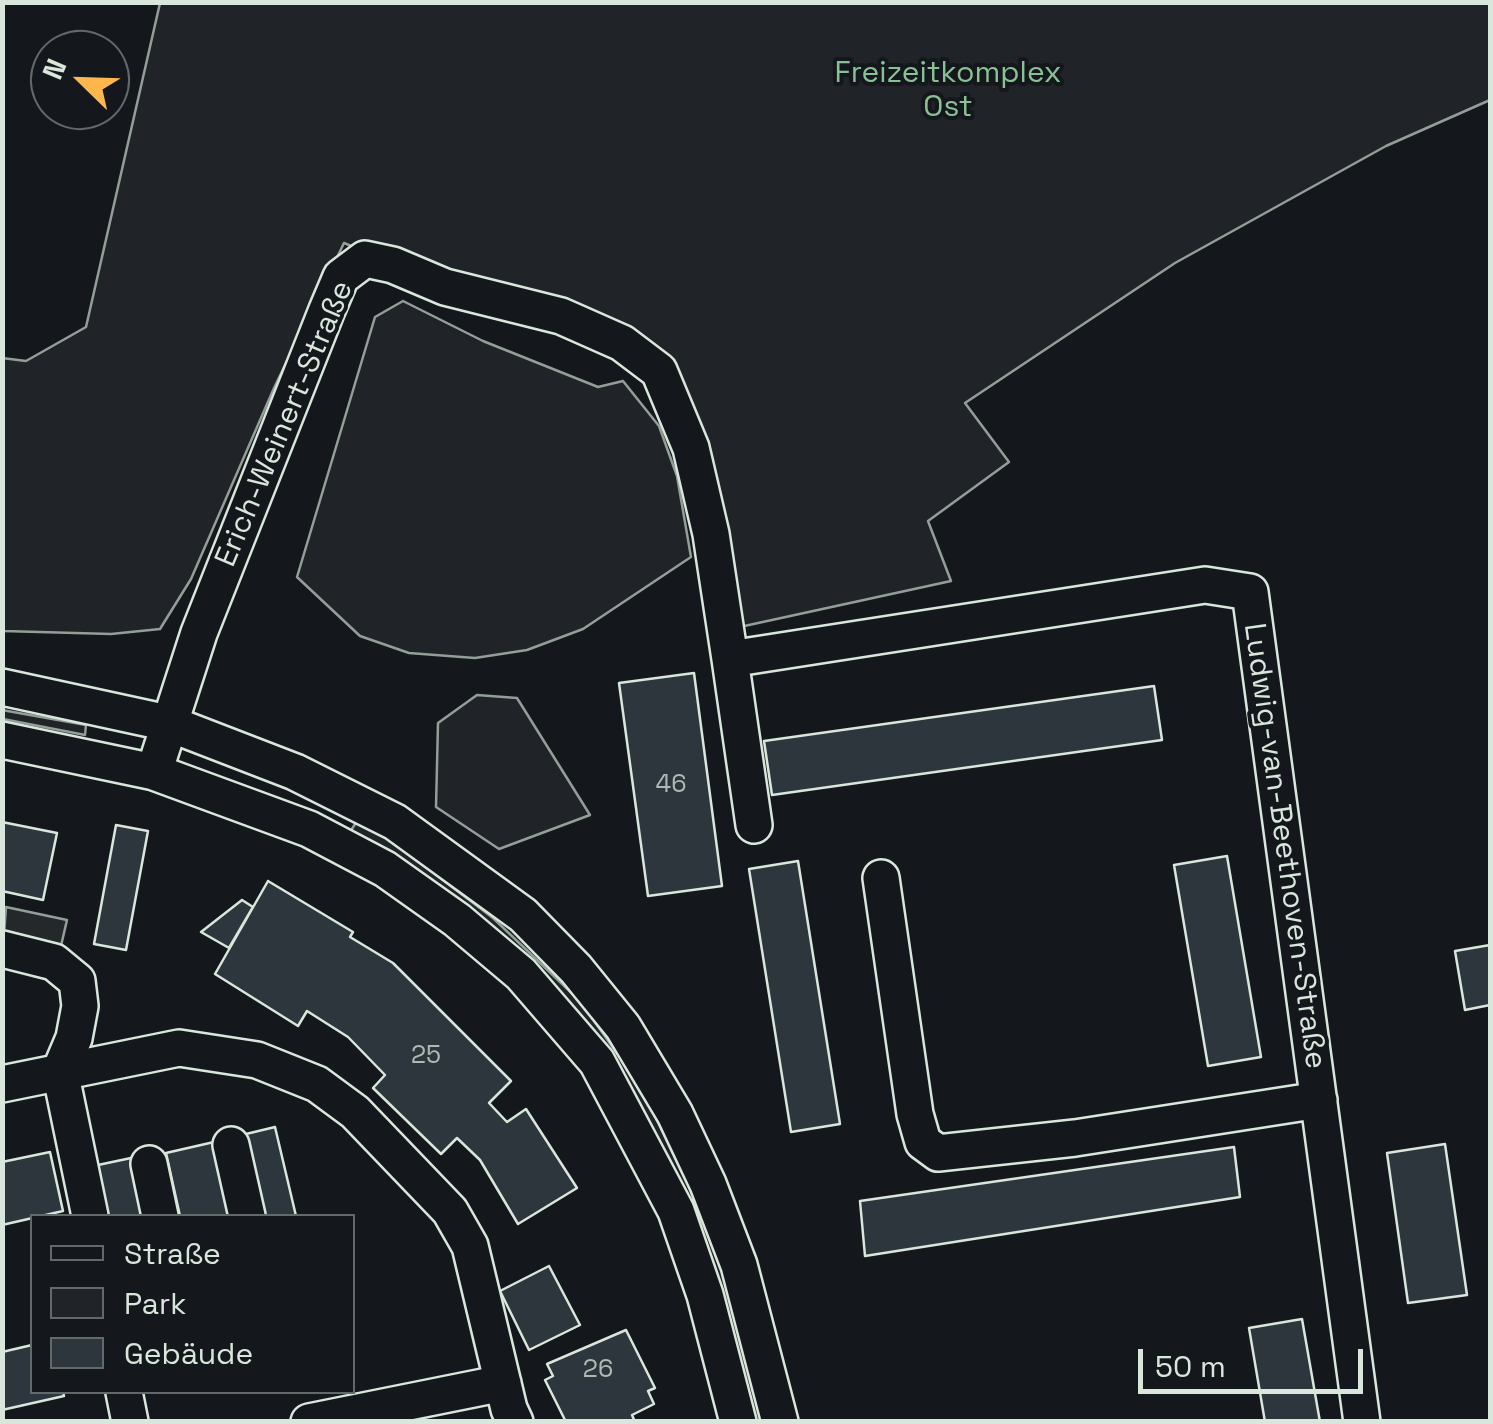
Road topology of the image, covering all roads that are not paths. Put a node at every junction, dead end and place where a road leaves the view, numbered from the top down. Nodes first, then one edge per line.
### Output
1 (730, 659) junction
2 (2, 687) edge
3 (168, 723) junction
4 (2, 740) edge
5 (154, 772) junction
6 (754, 825) dead end
7 (881, 878) dead end
8 (2, 949) edge
9 (60, 1072) junction
10 (2, 1084) edge
11 (1319, 1100) junction
12 (231, 1146) dead end
13 (149, 1164) dead end
14 (90, 1214) edge
15 (160, 1214) edge
16 (248, 1214) edge
17 (503, 1383) junction
18 (124, 1394) edge
19 (130, 1422) edge
20 (309, 1422) edge
21 (515, 1422) edge
22 (738, 1422) edge
23 (780, 1422) edge
24 (1362, 1422) edge

1 - 3 street, Erich-Weinert-Straße
1 - 6 street, Erich-Weinert-Straße
1 - 11 street, Ludwig-van-Beethoven-Straße
2 - 3 street
3 - 5 street, Erich-Weinert-Straße
3 - 23 street
4 - 5 street
5 - 22 street
7 - 11 street, Ludwig-van-Beethoven-Straße
8 - 9 street
9 - 10 street
9 - 14 street
9 - 17 street
11 - 24 street, Ludwig-van-Beethoven-Straße
12 - 16 street
13 - 15 street
17 - 20 street
17 - 21 street
18 - 19 street

